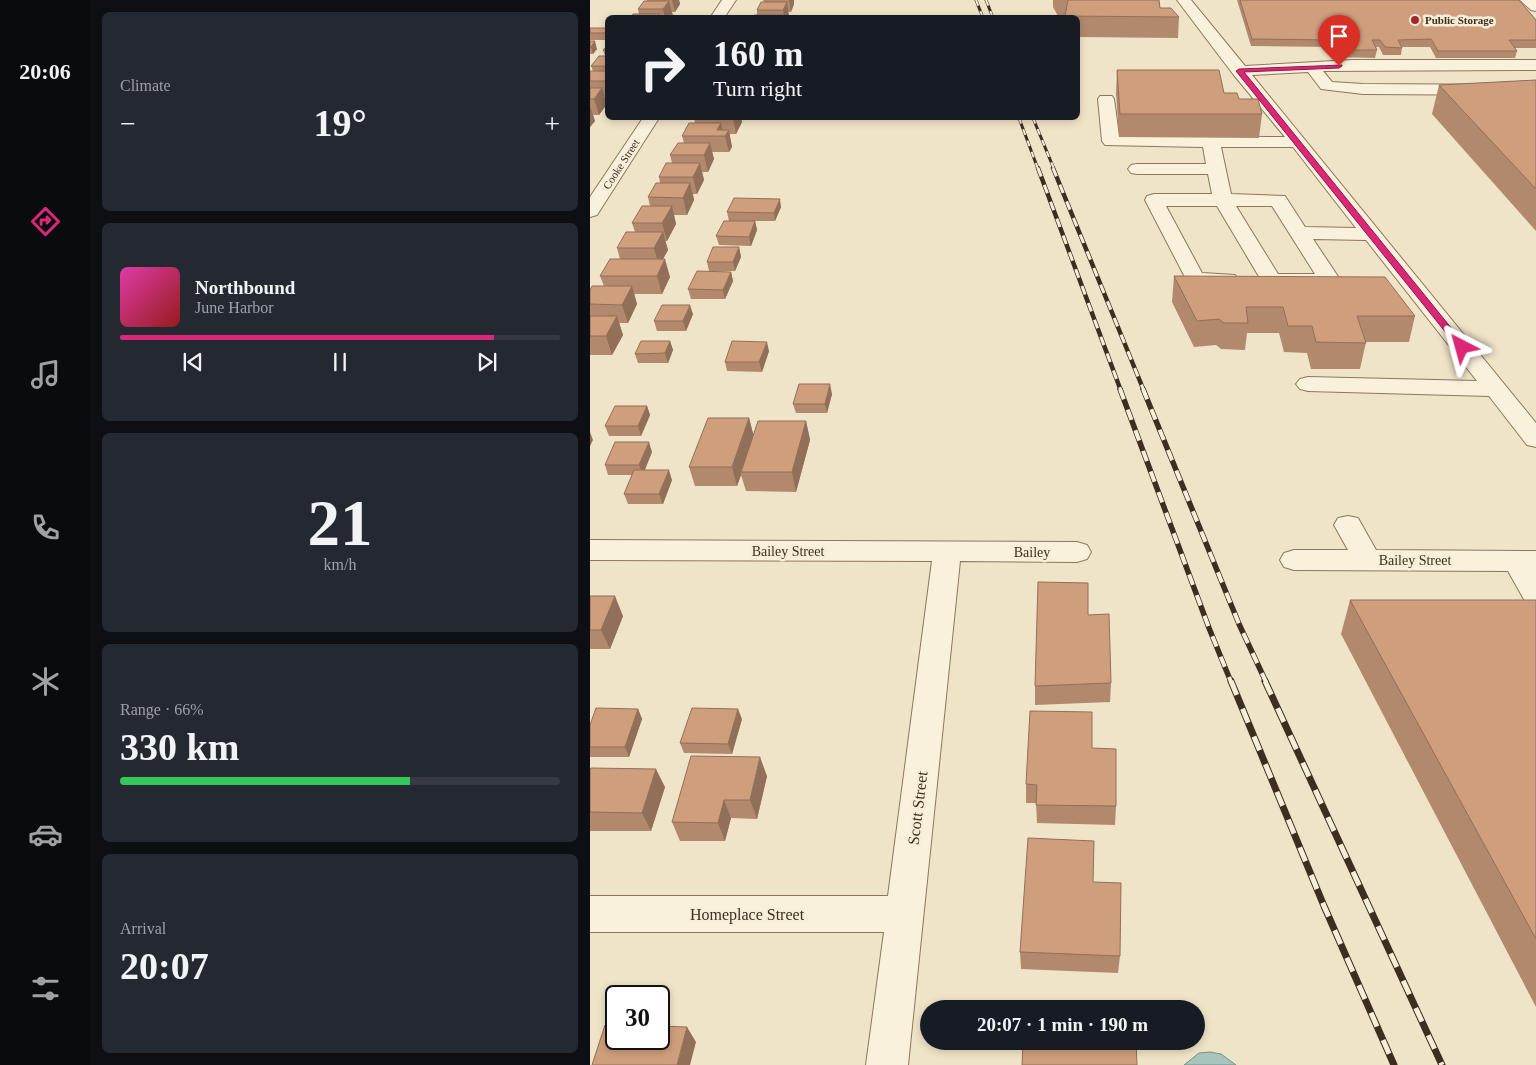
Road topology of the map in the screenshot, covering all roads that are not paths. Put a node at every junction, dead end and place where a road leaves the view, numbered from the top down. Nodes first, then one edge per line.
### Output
1 (729, 0) edge
2 (1184, 0) edge
3 (1527, 0) edge
4 (1536, 7) edge
5 (719, 15) edge
6 (1536, 65) edge
7 (1312, 67) junction
8 (1239, 71) junction
9 (1536, 90) edge
10 (1106, 99) dead end
11 (650, 120) edge
12 (1211, 141) junction
13 (1296, 142) junction
14 (1137, 168) dead end
15 (1216, 169) junction
16 (1222, 199) junction
17 (590, 211) edge
18 (1299, 233) junction
19 (1371, 234) junction
20 (1255, 280) junction
21 (1308, 384) dead end
22 (1496, 390) junction
23 (1536, 439) edge
24 (1348, 525) dead end
25 (590, 550) edge
26 (947, 552) junction
27 (987, 552) joint
28 (1078, 552) dead end
29 (1294, 560) dead end
30 (1366, 560) junction
31 (1526, 561) edge
32 (1536, 595) edge
33 (590, 914) edge
34 (904, 914) junction
35 (887, 1065) edge

1 - 5 street
2 - 8 street
3 - 4 street
6 - 7 street
7 - 8 street
7 - 9 street
8 - 13 street
10 - 12 street
11 - 17 street, Cooke Street
12 - 13 street
12 - 15 street
13 - 19 street
14 - 15 street
15 - 16 street
16 - 18 street
16 - 20 street
16 - 20 street
18 - 19 street
18 - 20 street
19 - 22 street
21 - 22 street
22 - 23 street
24 - 30 street
25 - 26 street, Bailey Street
26 - 27 street, Bailey Street
26 - 34 street, Scott Street
27 - 28 street, Bailey
29 - 30 street, Bailey Street
30 - 31 street, Bailey Street
31 - 32 street
33 - 34 street, Homeplace Street
34 - 35 street, Scott Street

